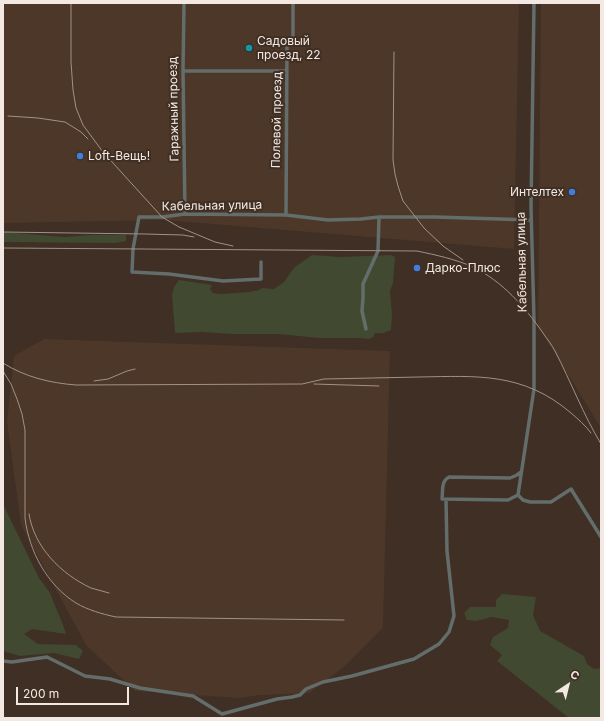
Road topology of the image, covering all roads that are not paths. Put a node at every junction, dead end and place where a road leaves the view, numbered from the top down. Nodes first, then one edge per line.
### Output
1 (184, 3) edge
2 (293, 3) edge
3 (534, 3) edge
4 (183, 71) junction
5 (287, 71) junction
6 (185, 214) junction
7 (286, 215) junction
8 (379, 217) junction
9 (531, 220) junction
10 (261, 262) dead end
11 (366, 329) dead end
12 (521, 472) junction
13 (518, 496) junction
14 (446, 500) junction
15 (601, 537) edge
16 (3, 660) edge
17 (222, 716) edge

1 - 4 street, Гаражный проезд
2 - 5 street, Полевой проезд
3 - 9 street, Кабельная улица
4 - 5 street
4 - 6 street, Гаражный проезд
5 - 7 street, Полевой проезд
6 - 7 street, Кабельная улица
6 - 10 street, Кабельная улица
7 - 8 street, Кабельная улица
8 - 9 street, Кабельная улица
8 - 11 street
9 - 12 street, Кабельная улица
12 - 13 street, Кабельная улица
12 - 14 street
13 - 14 street
13 - 15 street
14 - 17 street
16 - 17 street

